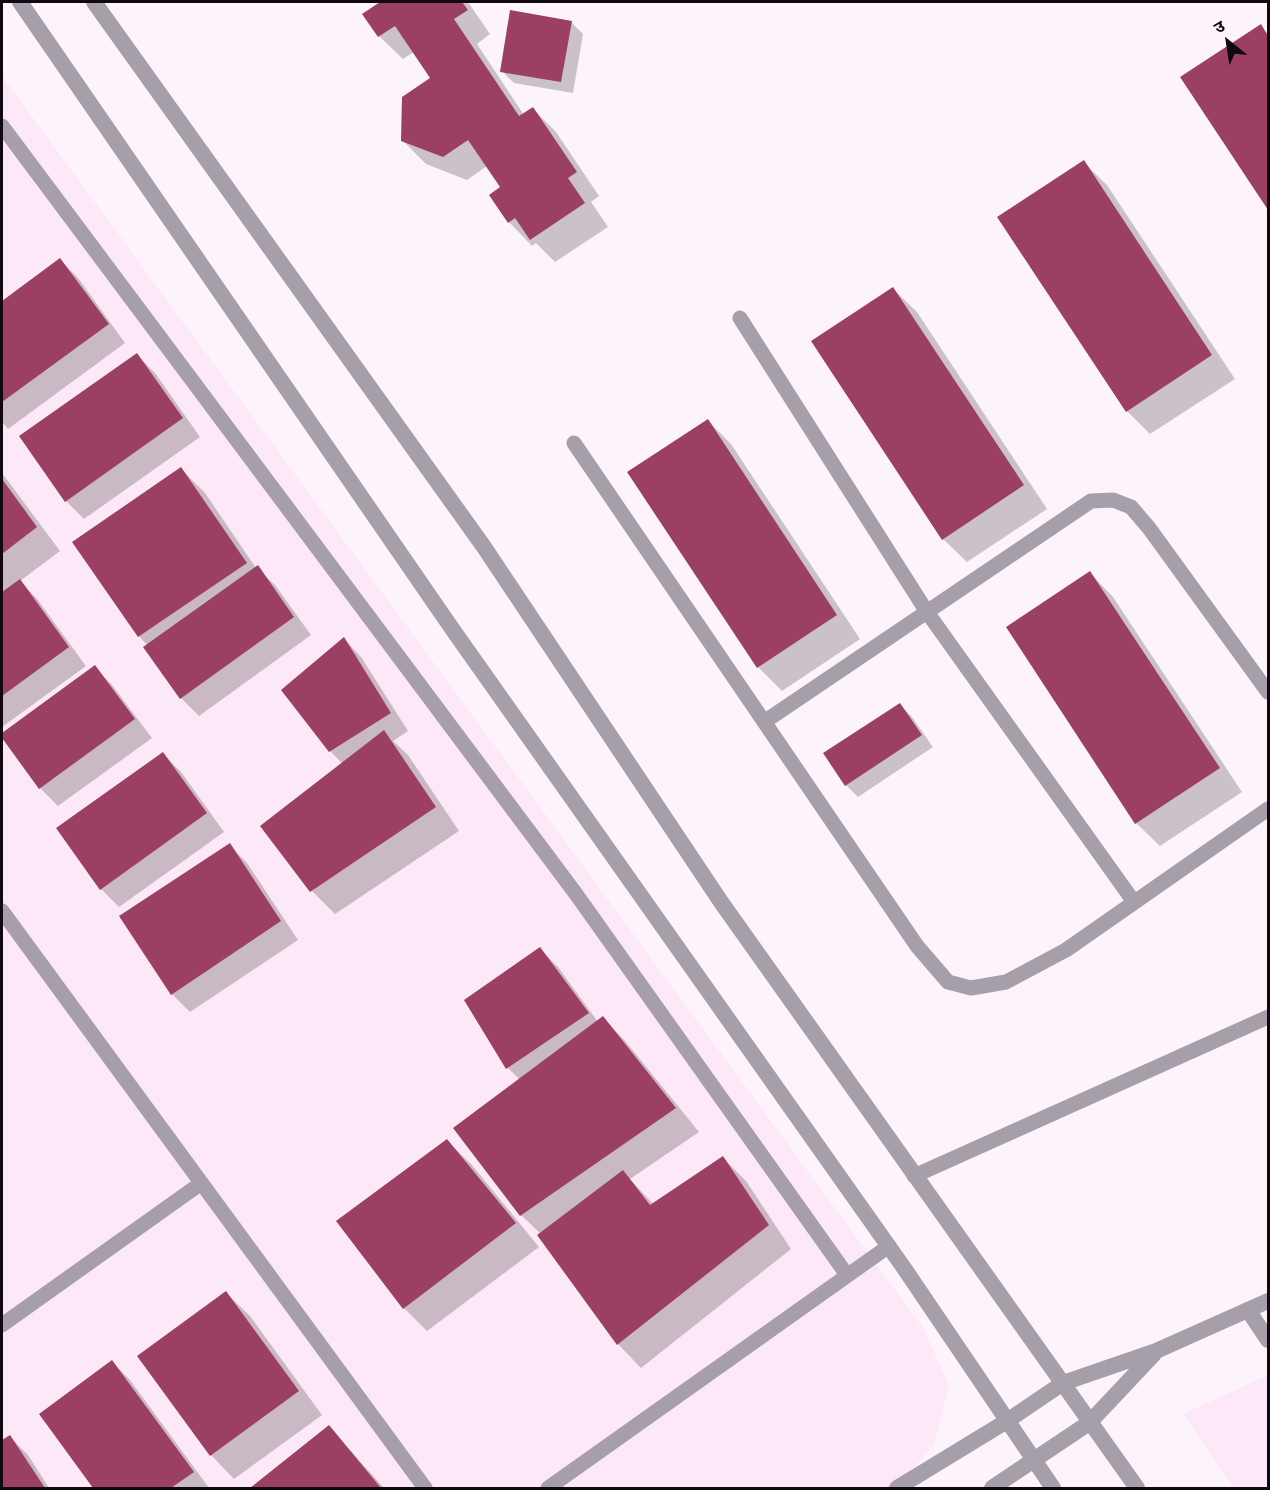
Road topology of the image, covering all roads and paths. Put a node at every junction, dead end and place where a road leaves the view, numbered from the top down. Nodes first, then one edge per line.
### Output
1 (20, 2) edge
2 (94, 2) edge
3 (2, 126) edge
4 (740, 318) dead end
5 (573, 443) dead end
6 (927, 612) junction
7 (1269, 692) edge
8 (764, 722) junction
9 (1269, 808) edge
10 (1134, 902) junction
11 (2, 911) edge
12 (1269, 1017) edge
13 (914, 1176) junction
14 (200, 1184) junction
15 (889, 1246) junction
16 (847, 1275) junction
17 (1269, 1301) edge
18 (1248, 1310) junction
19 (2, 1325) edge
20 (1269, 1340) edge
21 (1156, 1351) junction
22 (1063, 1383) junction
23 (1007, 1421) junction
24 (1089, 1424) junction
25 (1034, 1462) junction
26 (425, 1488) edge
27 (548, 1488) edge
28 (897, 1488) edge
29 (992, 1488) edge
30 (1053, 1488) edge
31 (1137, 1488) edge

1 - 15 street
2 - 13 street
3 - 16 lane
4 - 6 lane
5 - 8 lane
6 - 7 lane
6 - 8 lane
6 - 10 lane
8 - 10 lane
9 - 10 lane
11 - 14 lane
12 - 13 lane
13 - 22 street
14 - 19 lane
14 - 26 lane
15 - 16 lane
15 - 23 street
16 - 27 lane
17 - 18 street
18 - 20 street
18 - 21 street
21 - 22 street
21 - 24 street
22 - 23 street
22 - 24 street
23 - 25 street
23 - 28 street
24 - 25 street
24 - 31 street
25 - 29 street
25 - 30 street

